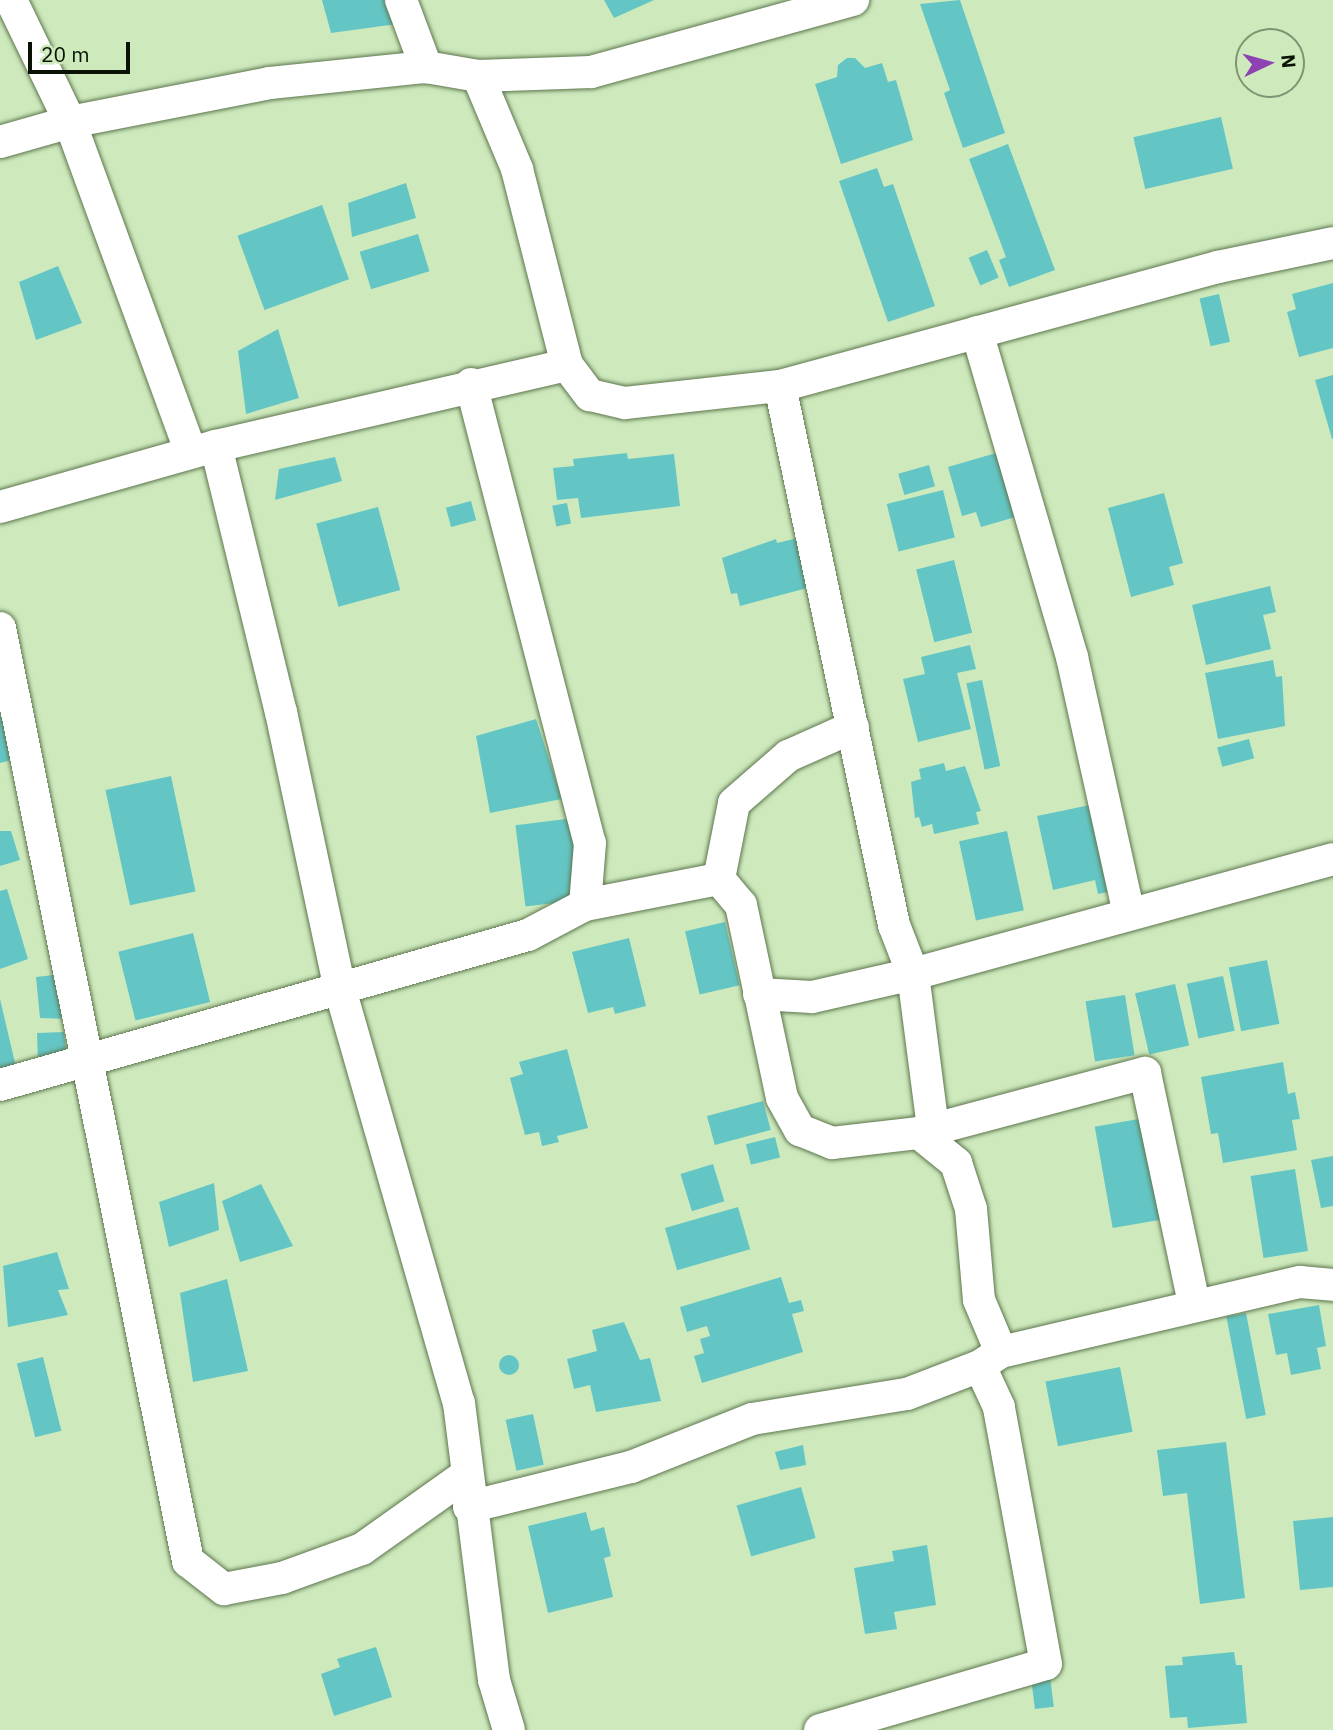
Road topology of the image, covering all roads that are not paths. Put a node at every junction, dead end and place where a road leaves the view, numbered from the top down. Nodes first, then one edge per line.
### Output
1 (11, 0) edge
2 (401, 0) edge
3 (853, 0) edge
4 (426, 67) junction
5 (478, 76) junction
6 (70, 122) junction
7 (0, 142) edge
8 (1333, 243) edge
9 (977, 332) junction
10 (567, 365) junction
11 (471, 384) junction
12 (780, 386) junction
13 (203, 449) junction
14 (0, 507) edge
15 (0, 628) edge
16 (853, 727) junction
17 (1333, 859) edge
18 (719, 879) junction
19 (585, 905) junction
20 (1129, 914) junction
21 (913, 974) junction
22 (340, 989) junction
23 (759, 994) junction
24 (84, 1059) junction
25 (0, 1085) edge
26 (926, 1131) junction
27 (1333, 1285) edge
28 (1194, 1304) junction
29 (991, 1359) junction
30 (466, 1475) junction
31 (469, 1507) junction
32 (509, 1730) edge
33 (820, 1730) edge

1 - 6 street
2 - 4 street
3 - 5 street
4 - 5 street
4 - 6 street
5 - 10 street
6 - 7 street
6 - 13 street
8 - 9 street
9 - 12 street
9 - 20 street
10 - 11 street
10 - 12 street
11 - 13 street
11 - 19 street
12 - 16 street
13 - 14 street
13 - 22 street
15 - 24 street
16 - 18 street
16 - 21 street
17 - 20 street
18 - 19 street
18 - 23 street
19 - 22 street
20 - 21 street
21 - 23 street
21 - 26 street
22 - 24 street
22 - 30 street
23 - 26 street
24 - 25 street
24 - 30 street
26 - 28 street
26 - 29 street
27 - 28 street
28 - 29 street
29 - 31 street
29 - 33 street
30 - 31 street
31 - 32 street

